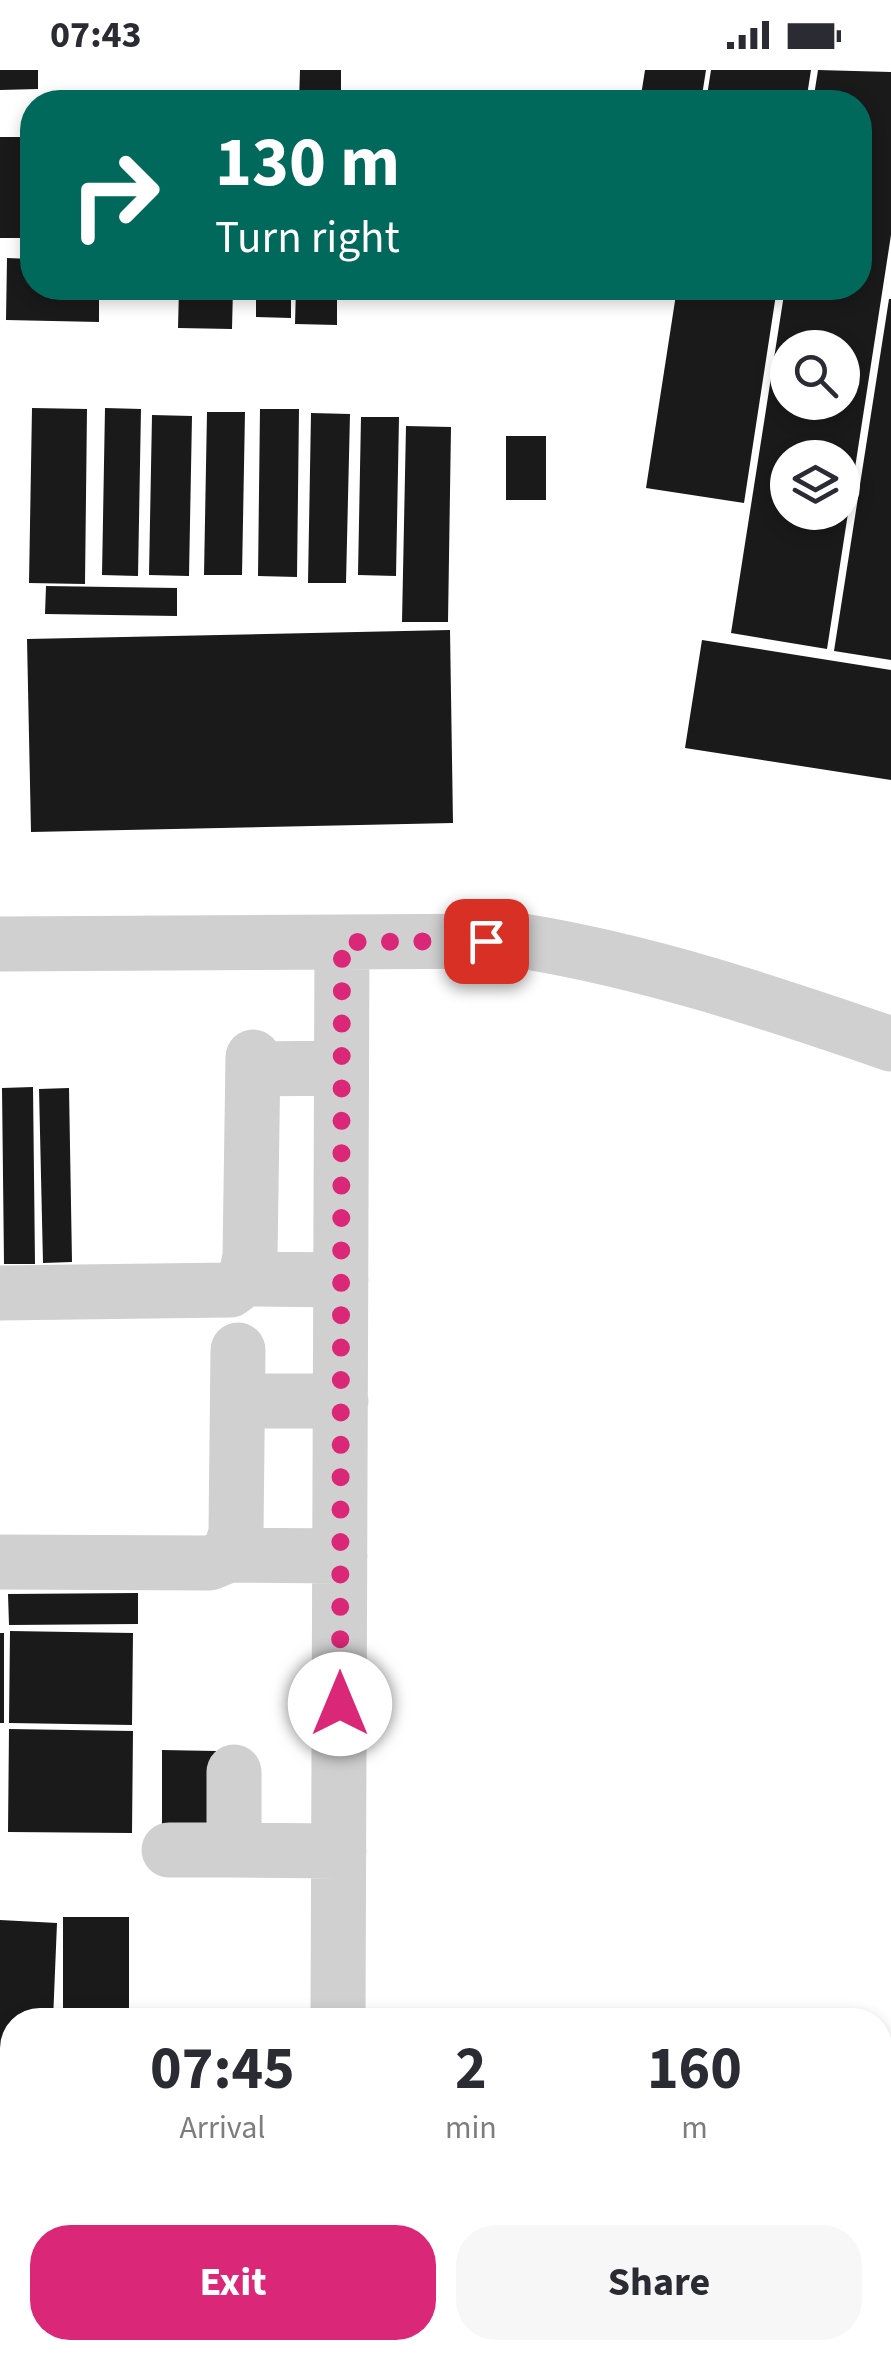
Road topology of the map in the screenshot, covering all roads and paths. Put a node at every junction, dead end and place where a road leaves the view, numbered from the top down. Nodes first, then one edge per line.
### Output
1 (342, 942) junction
2 (0, 944) edge
3 (891, 1044) edge
4 (341, 1068) junction
5 (244, 1278) junction
6 (341, 1280) junction
7 (0, 1292) edge
8 (341, 1402) junction
9 (229, 1555) junction
10 (340, 1556) junction
11 (0, 1562) edge
12 (234, 1772) dead end
13 (169, 1850) dead end
14 (234, 1850) junction
15 (339, 1851) junction
16 (338, 2008) edge

1 - 2 street
1 - 3 street
1 - 4 street
4 - 5 street
4 - 6 street
5 - 6 street
5 - 7 street
6 - 8 street
8 - 9 street
8 - 10 street
9 - 10 street
9 - 11 street
10 - 15 street
12 - 14 street
13 - 14 street
14 - 15 street
15 - 16 street

